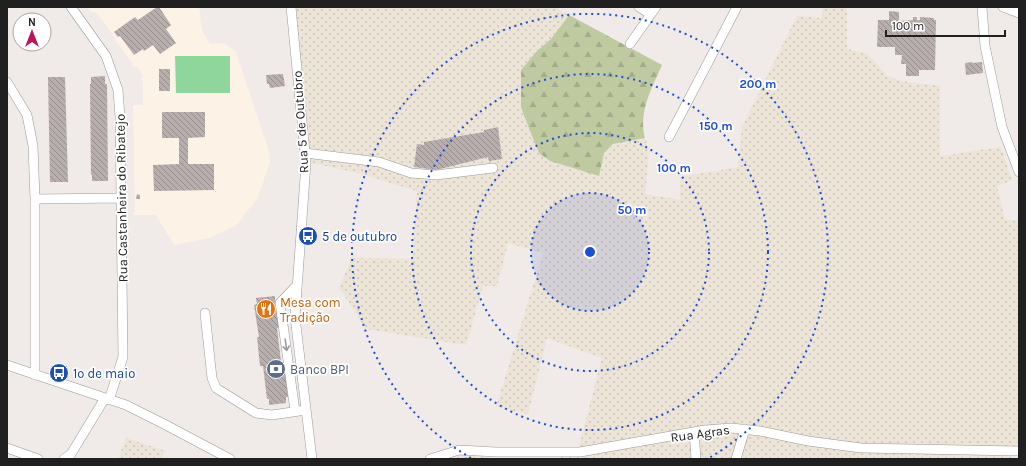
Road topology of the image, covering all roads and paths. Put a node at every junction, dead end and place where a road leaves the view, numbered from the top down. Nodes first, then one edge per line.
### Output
1 (71, 7) edge
2 (291, 7) edge
3 (639, 7) edge
4 (737, 7) edge
5 (982, 7) edge
6 (1003, 7) edge
7 (653, 10) edge
8 (1019, 13) edge
9 (630, 44) dead end
10 (7, 82) edge
11 (669, 137) dead end
12 (305, 154) junction
13 (493, 168) dead end
14 (1019, 172) edge
15 (121, 198) junction
16 (35, 199) junction
17 (297, 285) junction
18 (205, 313) dead end
19 (7, 365) edge
20 (35, 375) junction
21 (107, 399) junction
22 (306, 410) junction
23 (295, 411) junction
24 (745, 429) junction
25 (694, 432) junction
26 (7, 448) edge
27 (1019, 451) edge
28 (70, 457) edge
29 (38, 459) edge
30 (230, 459) edge
31 (312, 459) edge
32 (430, 459) edge
33 (696, 459) edge
34 (736, 459) edge

1 - 15 street, Rua Castanheira do Ribatejo
2 - 12 street, Rua 5 de Outubro
3 - 7 street
4 - 11 street
5 - 14 street
6 - 8 street
7 - 9 street
10 - 16 street
12 - 13 street
12 - 17 street, Rua 5 de Outubro
15 - 16 street
15 - 21 street, Rua Castanheira do Ribatejo
16 - 20 street
17 - 22 street, Rua 5 de Outubro
17 -> 23 street
18 - 23 street
19 - 20 street
20 - 21 street
21 - 28 street, Rua Castanheira do Ribatejo
21 - 30 street
22 - 23 street
22 - 31 street, Rua 5 de Outubro
24 - 25 street, Rua Agras
24 - 27 street, Rua Agras
24 - 34 street
25 - 32 street, Rua Agras
25 - 33 street
26 - 29 street

